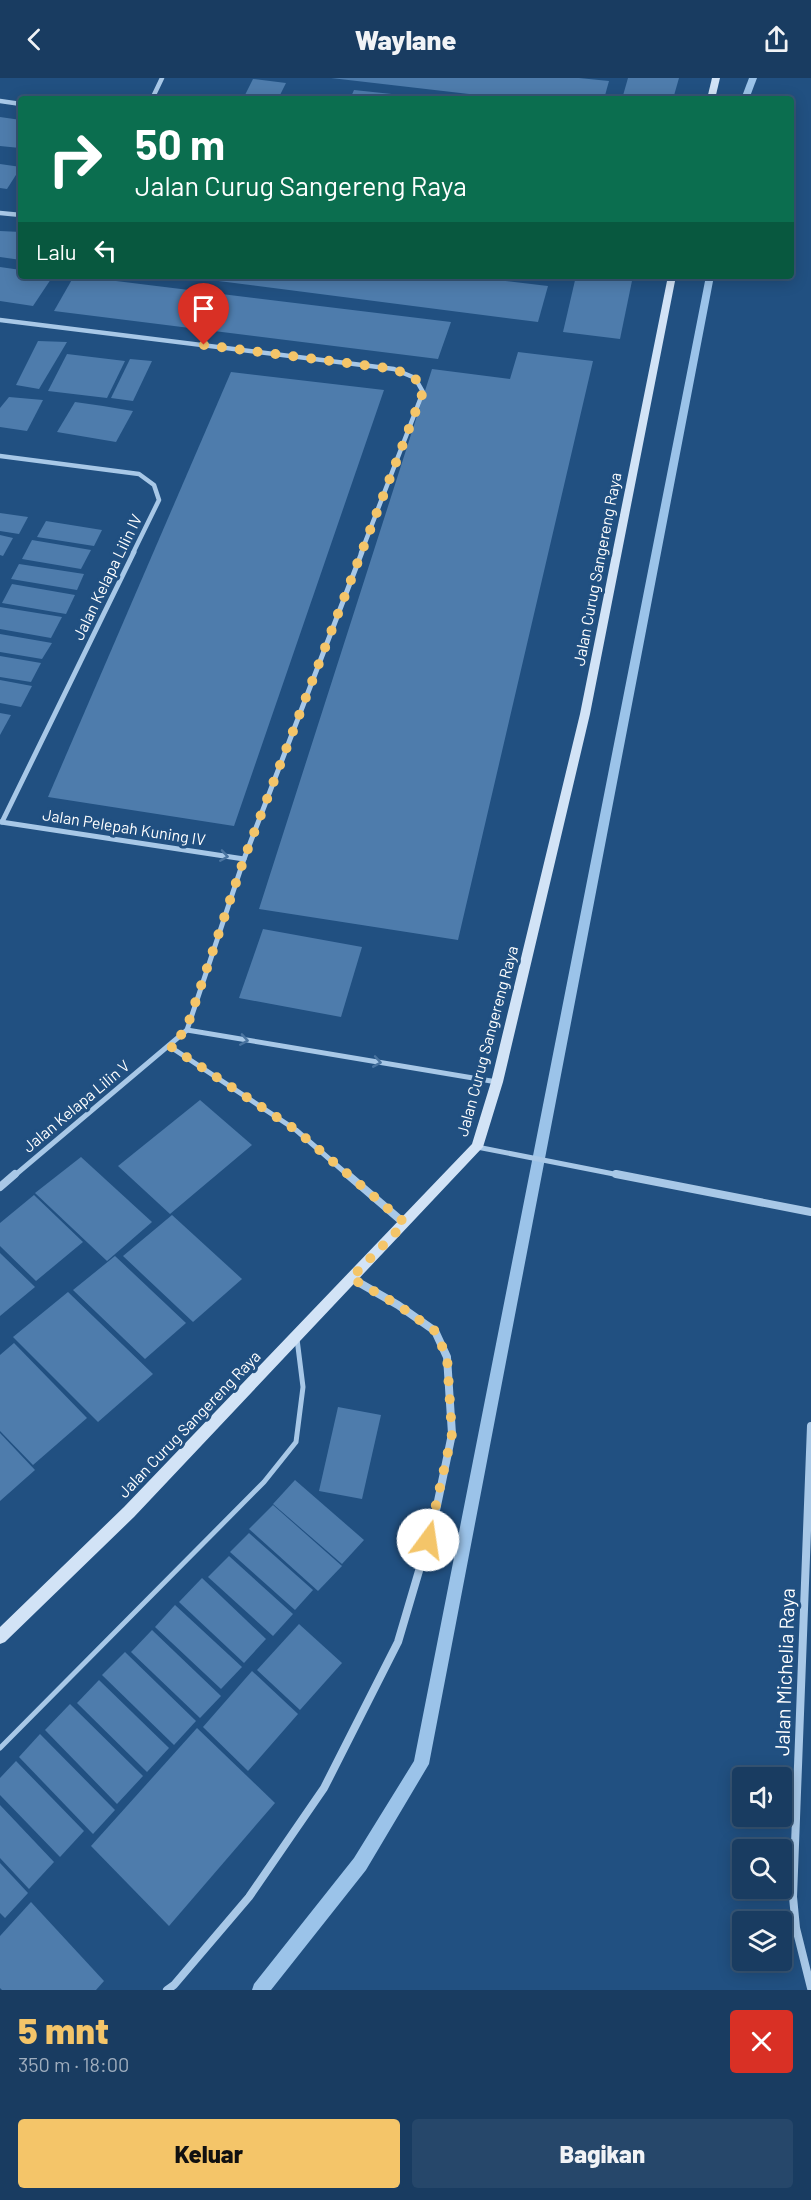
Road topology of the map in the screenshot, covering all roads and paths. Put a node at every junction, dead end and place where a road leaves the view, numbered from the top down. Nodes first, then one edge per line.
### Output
1 (162, 78) edge
2 (716, 78) edge
3 (153, 96) edge
4 (712, 96) edge
5 (0, 101) edge
6 (18, 104) edge
7 (0, 213) edge
8 (18, 216) edge
9 (671, 279) edge
10 (0, 320) edge
11 (0, 456) edge
12 (1, 822) edge
13 (244, 859) junction
14 (186, 1030) junction
15 (170, 1046) junction
16 (496, 1082) junction
17 (477, 1147) junction
18 (1, 1185) edge
19 (811, 1212) edge
20 (405, 1223) junction
21 (351, 1278) junction
22 (296, 1336) junction
23 (811, 1426) edge
24 (0, 1637) edge
25 (0, 1748) edge
26 (811, 1988) edge
27 (167, 1990) edge

1 - 3 street
2 - 4 main road
5 - 6 street
7 - 8 street
9 - 16 main road, Jalan Curug Sangereng Raya
10 - 13 street
11 - 12 street, Jalan Kelapa Lilin IV
12 -> 13 street, Jalan Pelepah Kuning IV
13 - 14 street
14 - 15 street, Jalan Kelapa Lilin V
14 -> 16 street
15 - 18 street, Jalan Kelapa Lilin V
15 - 20 street
16 - 17 main road, Jalan Curug Sangereng Raya
17 - 19 street
17 - 20 main road, Jalan Curug Sangereng Raya
20 - 21 main road, Jalan Curug Sangereng Raya
21 - 22 main road, Jalan Curug Sangereng Raya
21 - 27 street
22 - 24 main road, Jalan Curug Sangereng Raya
22 - 25 lane
23 - 26 street, Jalan Michelia Raya

